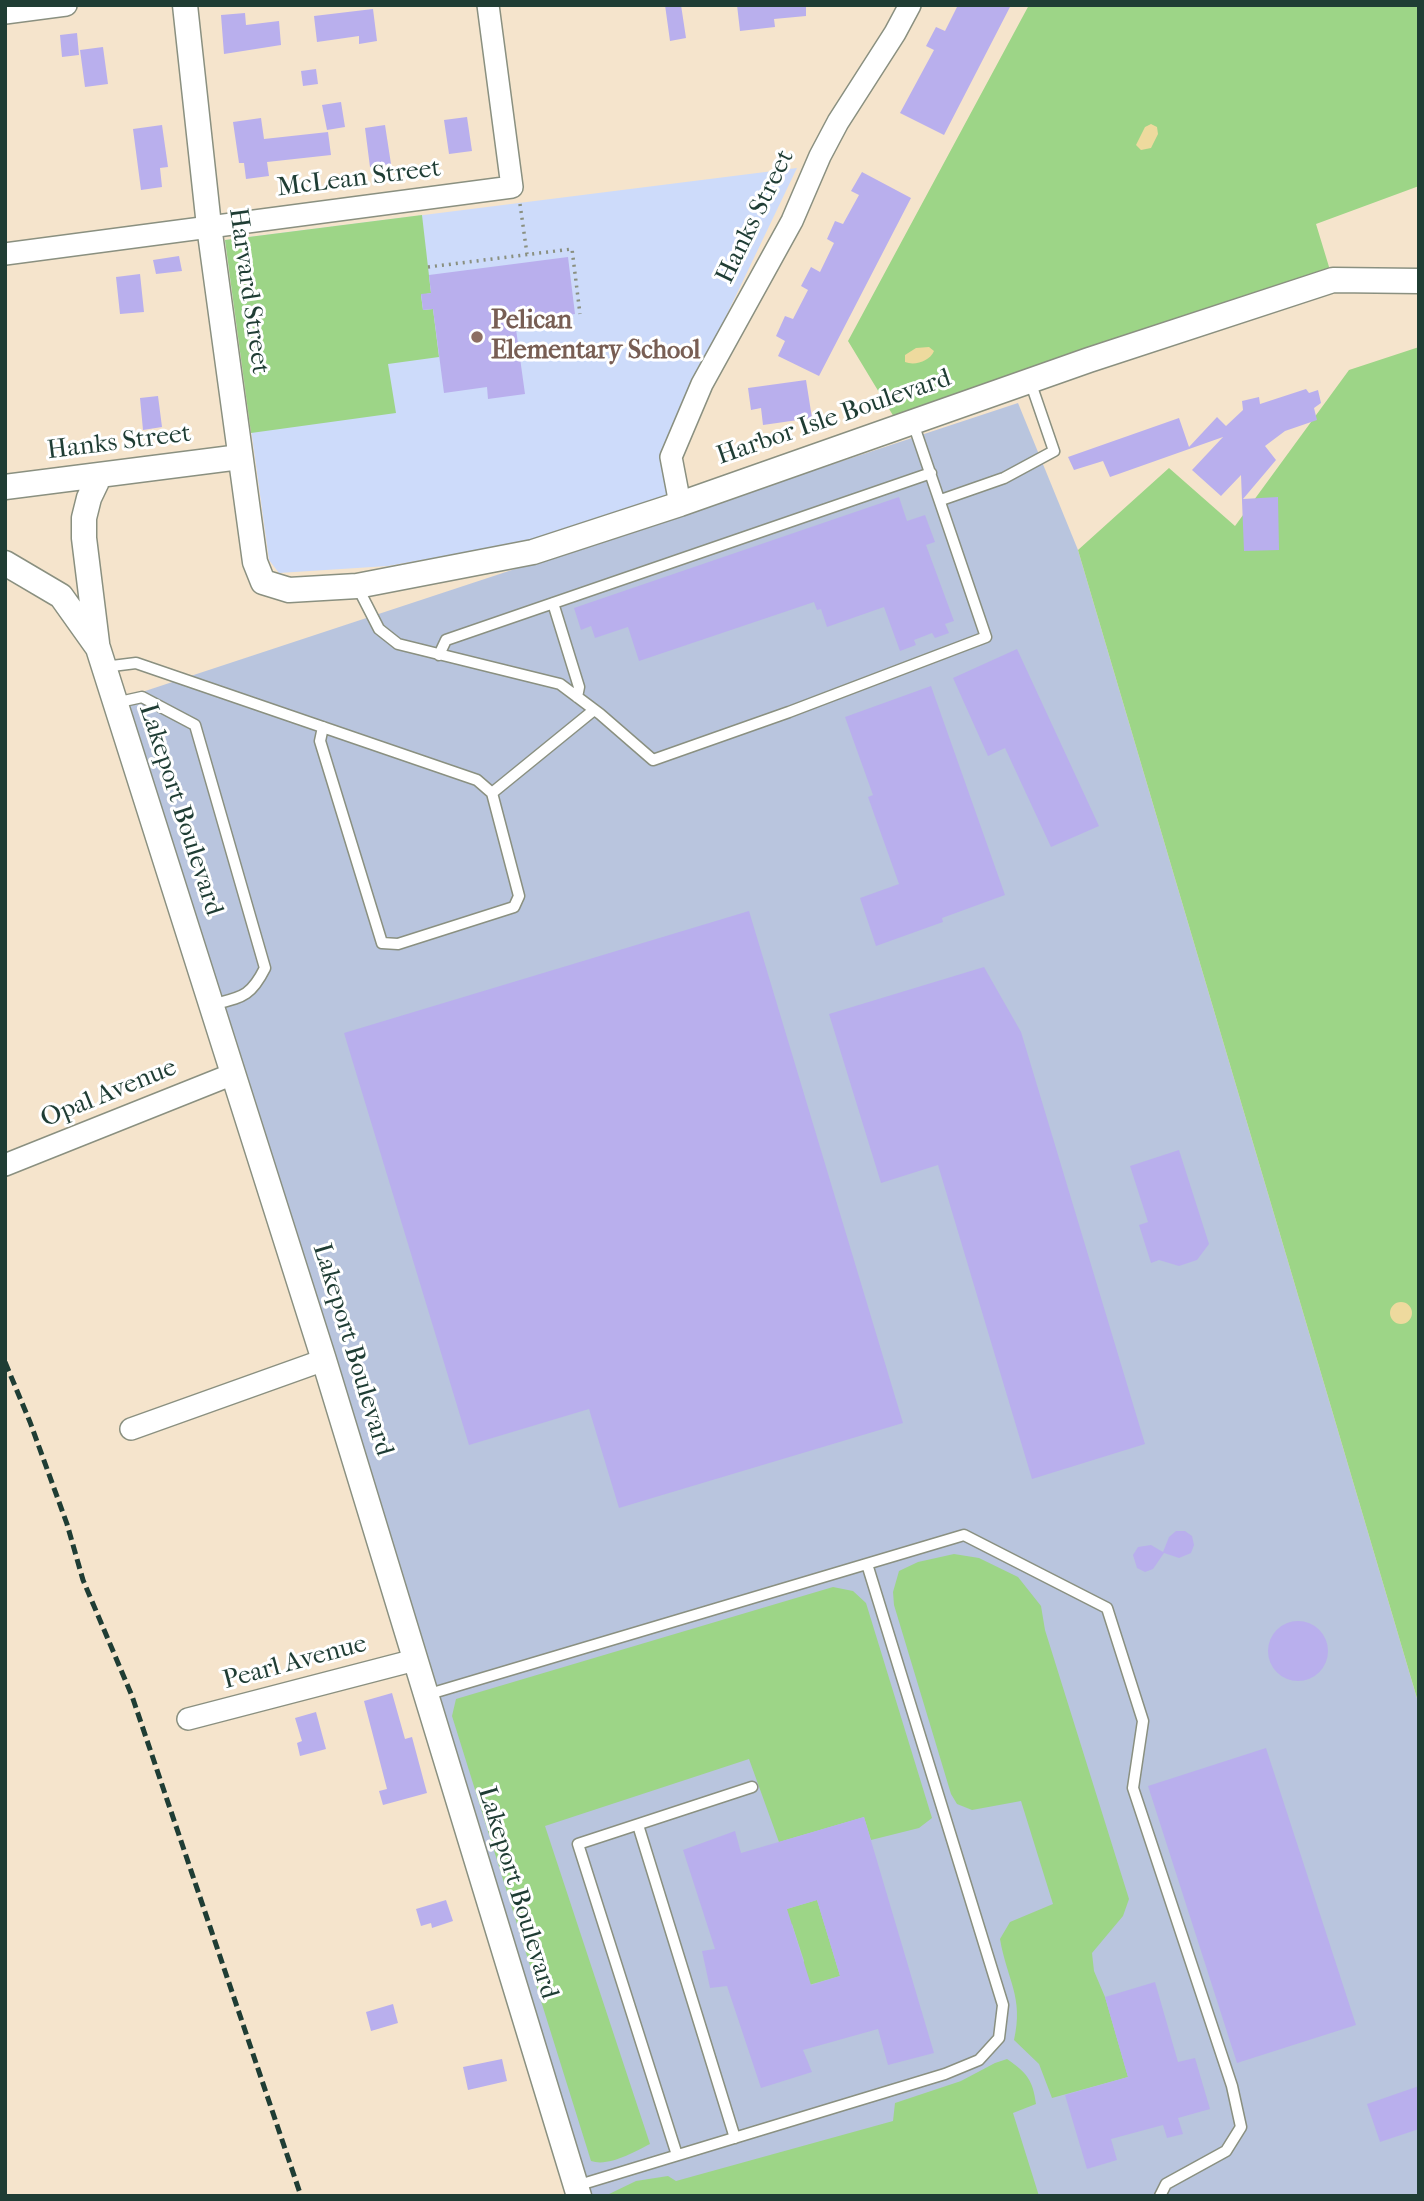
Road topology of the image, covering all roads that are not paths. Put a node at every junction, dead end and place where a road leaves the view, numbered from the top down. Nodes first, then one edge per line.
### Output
1 (66, 5) edge
2 (184, 5) edge
3 (488, 5) edge
4 (910, 5) edge
5 (5, 13) edge
6 (209, 226) junction
7 (5, 254) edge
8 (1419, 281) edge
9 (1030, 381) junction
10 (912, 422) junction
11 (240, 457) junction
12 (931, 473) junction
13 (100, 475) junction
14 (5, 487) edge
15 (941, 500) junction
16 (680, 504) junction
17 (5, 563) edge
18 (263, 582) joint
19 (357, 586) junction
20 (553, 603) junction
21 (439, 654) junction
22 (101, 657) junction
23 (577, 697) junction
24 (115, 703) junction
25 (594, 710) junction
26 (323, 727) junction
27 (492, 793) junction
28 (211, 1005) junction
29 (233, 1074) junction
30 (5, 1165) edge
31 (324, 1360) junction
32 (131, 1429) dead end
33 (867, 1564) junction
34 (415, 1660) junction
35 (426, 1695) junction
36 (188, 1719) dead end
37 (752, 1787) dead end
38 (638, 1825) junction
39 (735, 2138) junction
40 (677, 2155) junction
41 (577, 2191) edge
42 (1160, 2196) edge

1 - 5 street
2 - 6 street, Harvard Street
3 - 6 street, McLean Street
4 - 16 street, Hanks Street
6 - 7 street, McLean Street
6 - 11 street, Harvard Street
8 - 9 street, Harbor Isle Boulevard
9 - 10 street, Harbor Isle Boulevard
9 - 15 lane
10 - 12 lane
10 - 16 street, Harbor Isle Boulevard
11 - 13 street, Hanks Street
11 - 18 street, Harvard Street
12 - 15 lane
12 - 20 lane
13 - 14 street, Hanks Street
13 - 22 street
15 - 25 lane
16 - 19 street, Harbor Isle Boulevard
17 - 22 street, Lakeport Boulevard
18 - 19 street, Harbor Isle Boulevard
19 - 21 lane
20 - 21 lane
20 - 23 lane
21 - 23 lane
22 - 24 street, Lakeport Boulevard
22 - 26 lane
23 - 25 lane
24 - 28 street, Lakeport Boulevard
24 - 28 lane
25 - 27 lane
26 - 27 lane
26 - 27 lane
28 - 29 street, Lakeport Boulevard
29 - 30 street, Opal Avenue
29 - 31 street, Lakeport Boulevard
31 - 32 street
31 - 34 street, Lakeport Boulevard
33 - 35 lane
33 - 39 lane
33 - 42 lane
34 - 35 street, Lakeport Boulevard
34 - 36 street, Pearl Avenue
35 - 41 street, Lakeport Boulevard
37 - 38 lane
38 - 39 lane
38 - 40 lane
39 - 40 lane
40 - 41 lane

